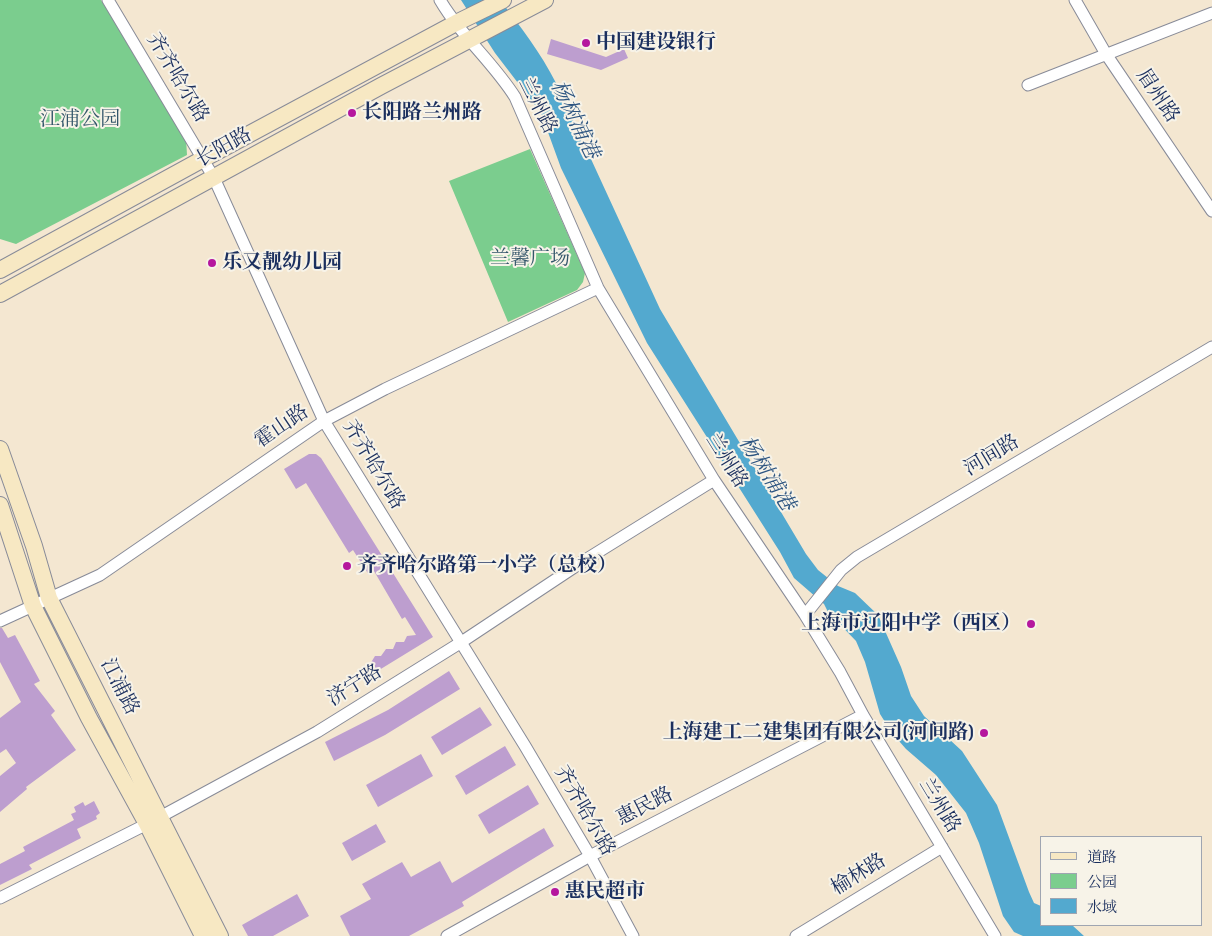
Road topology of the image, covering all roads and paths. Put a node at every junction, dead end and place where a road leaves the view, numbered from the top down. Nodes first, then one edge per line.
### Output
1 (108, 0) edge
2 (440, 0) edge
3 (503, 0) edge
4 (1075, 0) edge
5 (540, 3) edge
6 (1212, 13) edge
7 (456, 23) junction
8 (468, 40) junction
9 (1106, 54) junction
10 (1028, 85) dead end
11 (203, 159) junction
12 (214, 178) junction
13 (1212, 211) edge
14 (0, 270) edge
15 (598, 288) junction
16 (0, 294) edge
17 (1212, 346) edge
18 (324, 421) junction
19 (0, 449) edge
20 (714, 480) junction
21 (0, 505) edge
22 (49, 598) junction
23 (33, 606) junction
24 (805, 615) junction
25 (0, 621) edge
26 (460, 643) junction
27 (862, 715) junction
28 (154, 820) junction
29 (942, 847) junction
30 (590, 856) junction
31 (0, 898) edge
32 (203, 936) edge
33 (220, 936) edge
34 (447, 936) edge
35 (633, 936) edge
36 (796, 936) edge
37 (995, 936) edge

1 - 11 street, 齐齐哈尔路
2 - 7 street, 兰州路
3 - 7 main road, 长阳路
4 - 9 street, 眉州路
5 - 8 main road, 长阳路
6 - 9 street
7 - 8 street, 兰州路
7 - 11 main road, 长阳路
8 - 12 main road, 长阳路
8 - 15 street, 兰州路
9 - 10 street
9 - 13 street, 眉州路
11 - 12 street, 齐齐哈尔路
11 - 14 main road, 长阳路
12 - 16 main road, 长阳路
12 - 18 street, 齐齐哈尔路
15 - 18 street, 霍山路
15 - 20 street, 兰州路
17 - 24 street, 河间路
18 - 22 street, 霍山路
18 - 26 street, 齐齐哈尔路
19 - 22 main road, 江浦路
20 - 24 street, 兰州路
20 - 26 street, 济宁路
21 - 23 main road, 江浦路
22 - 23 street, 霍山路
22 - 28 main road, 江浦路
23 - 25 street, 霍山路
23 - 28 main road, 江浦路
24 - 27 street, 兰州路
26 - 28 street, 济宁路
26 - 30 street, 齐齐哈尔路
27 - 29 street, 兰州路
27 - 30 street, 惠民路
28 - 31 street, 济宁路
28 - 32 main road, 江浦路
28 - 33 main road, 江浦路
29 - 36 street, 榆林路
29 - 37 street, 兰州路
30 - 34 street, 惠民路
30 - 35 street, 齐齐哈尔路

